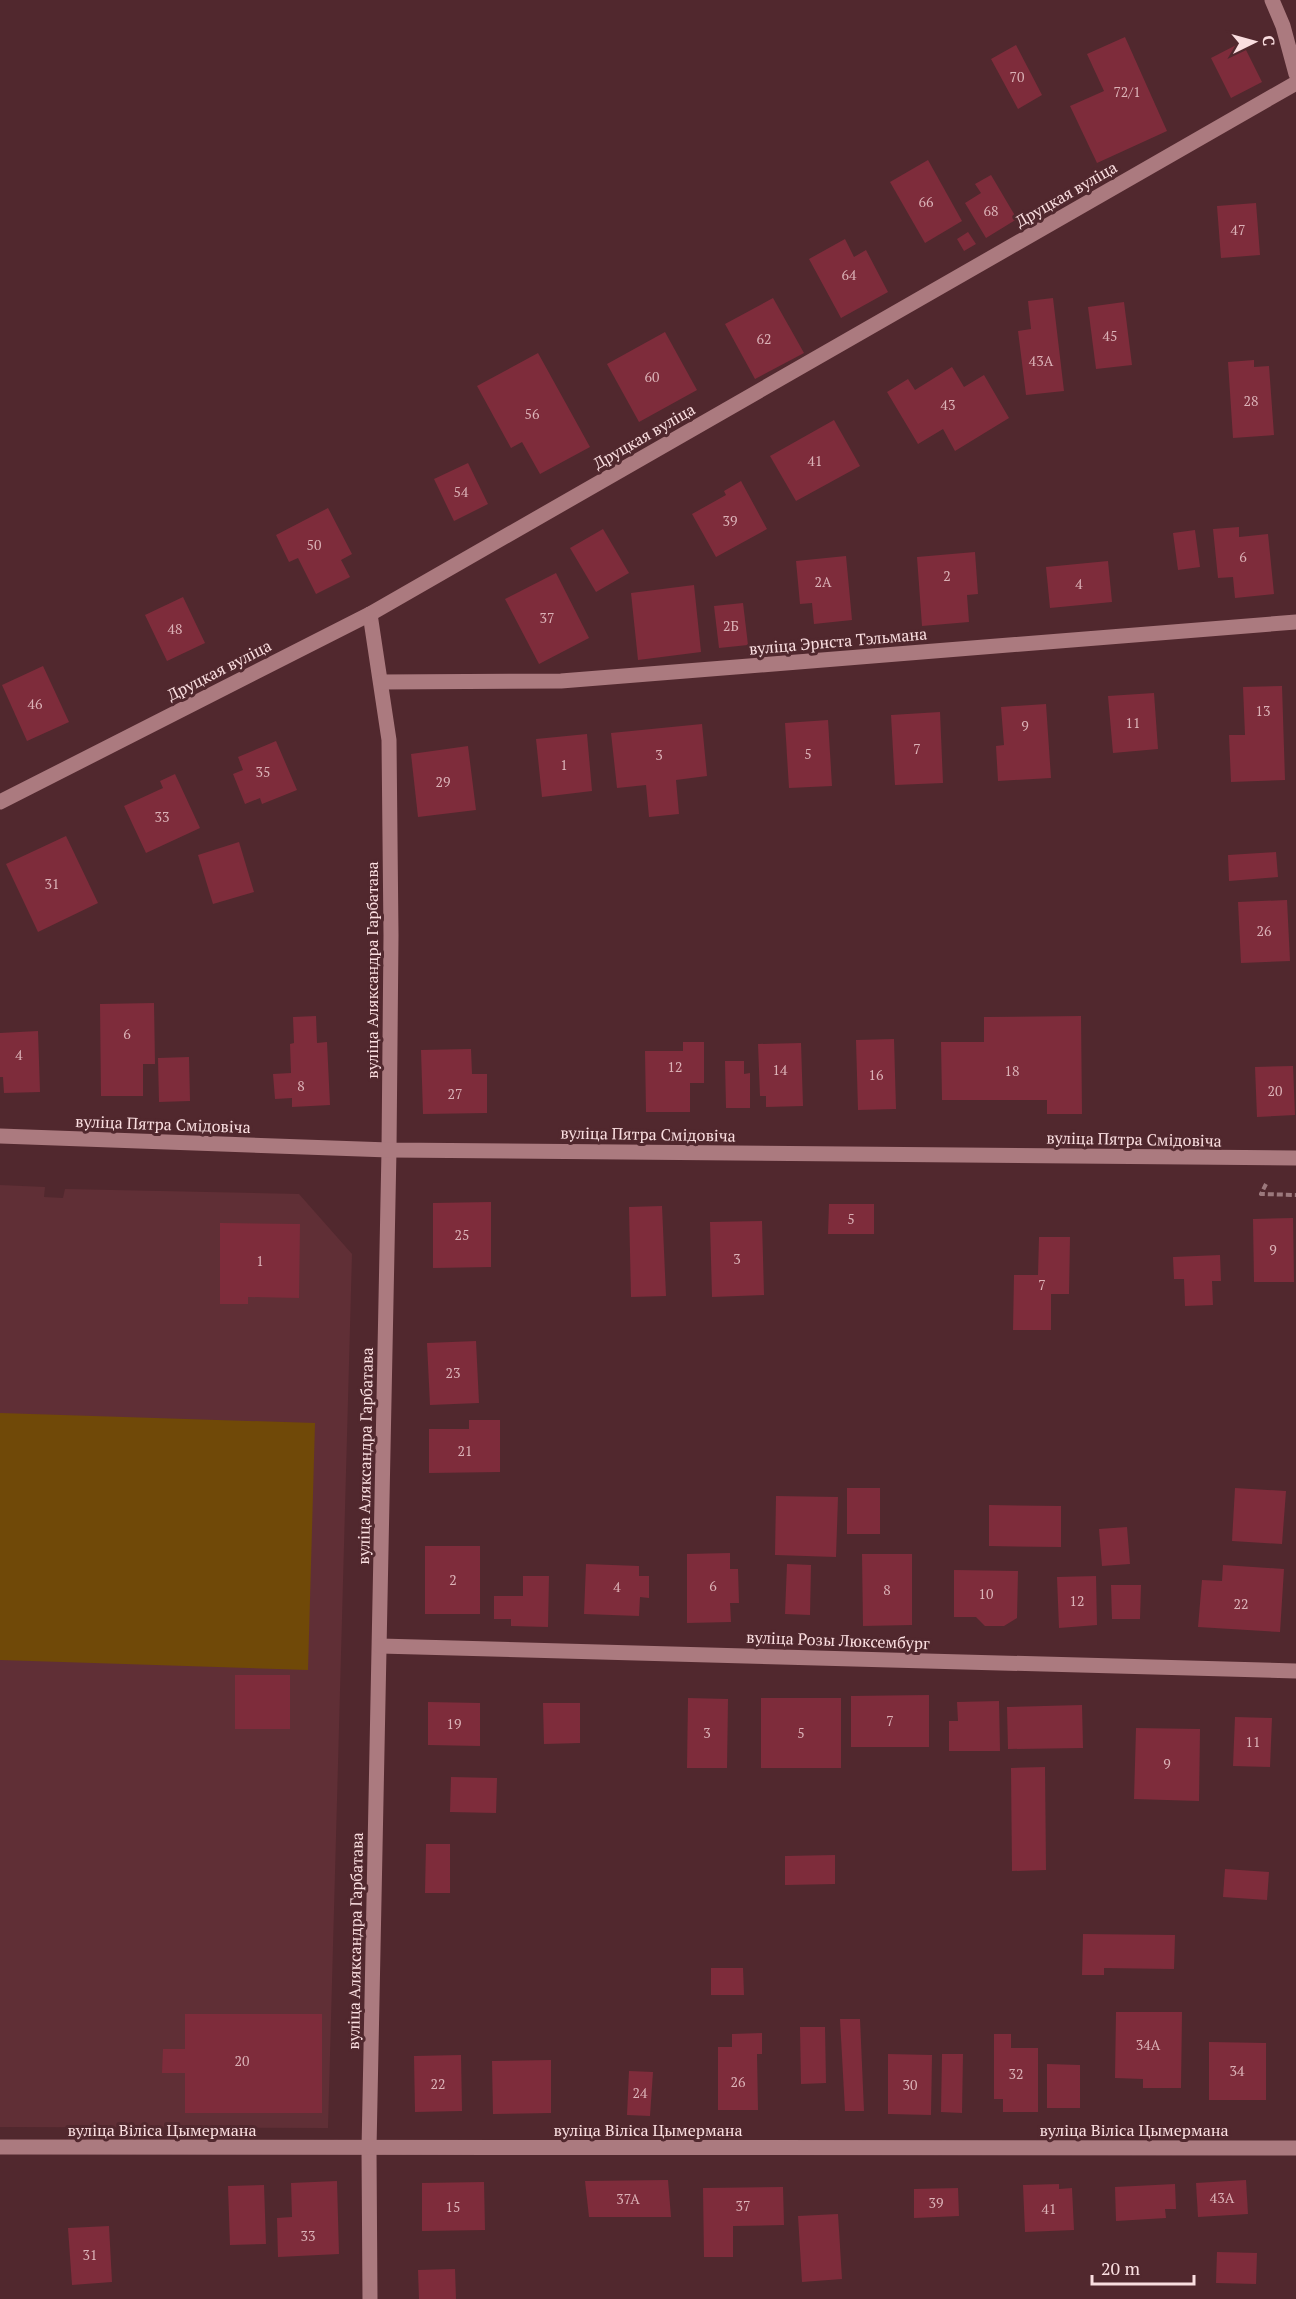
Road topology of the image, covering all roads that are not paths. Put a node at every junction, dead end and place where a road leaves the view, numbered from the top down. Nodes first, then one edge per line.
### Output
1 (1272, 0) edge
2 (1296, 74) edge
3 (1296, 83) edge
4 (370, 614) junction
5 (1296, 622) edge
6 (381, 682) junction
7 (0, 802) edge
8 (0, 1137) edge
9 (389, 1150) junction
10 (1296, 1158) edge
11 (380, 1646) junction
12 (1296, 1671) edge
13 (0, 2147) edge
14 (1296, 2148) edge
15 (369, 2149) junction
16 (370, 2299) edge

1 - 2 street
3 - 4 street, Друцкая вуліца
4 - 6 street, вуліца Аляксандра Гарбатава
4 - 7 street, Друцкая вуліца
5 - 6 street, вуліца Эрнста Тэльмана
6 - 9 street, вуліца Аляксандра Гарбатава
8 - 9 street, вуліца Пятра Смідовіча
9 - 10 street, вуліца Пятра Смідовіча
9 - 11 street, вуліца Аляксандра Гарбатава
11 - 12 street, вуліца Розы Люксембург
11 - 15 street, вуліца Аляксандра Гарбатава
13 - 15 street, вуліца Віліса Цымермана
14 - 15 street, вуліца Віліса Цымермана
15 - 16 street, вуліца Аляксандра Гарбатава

